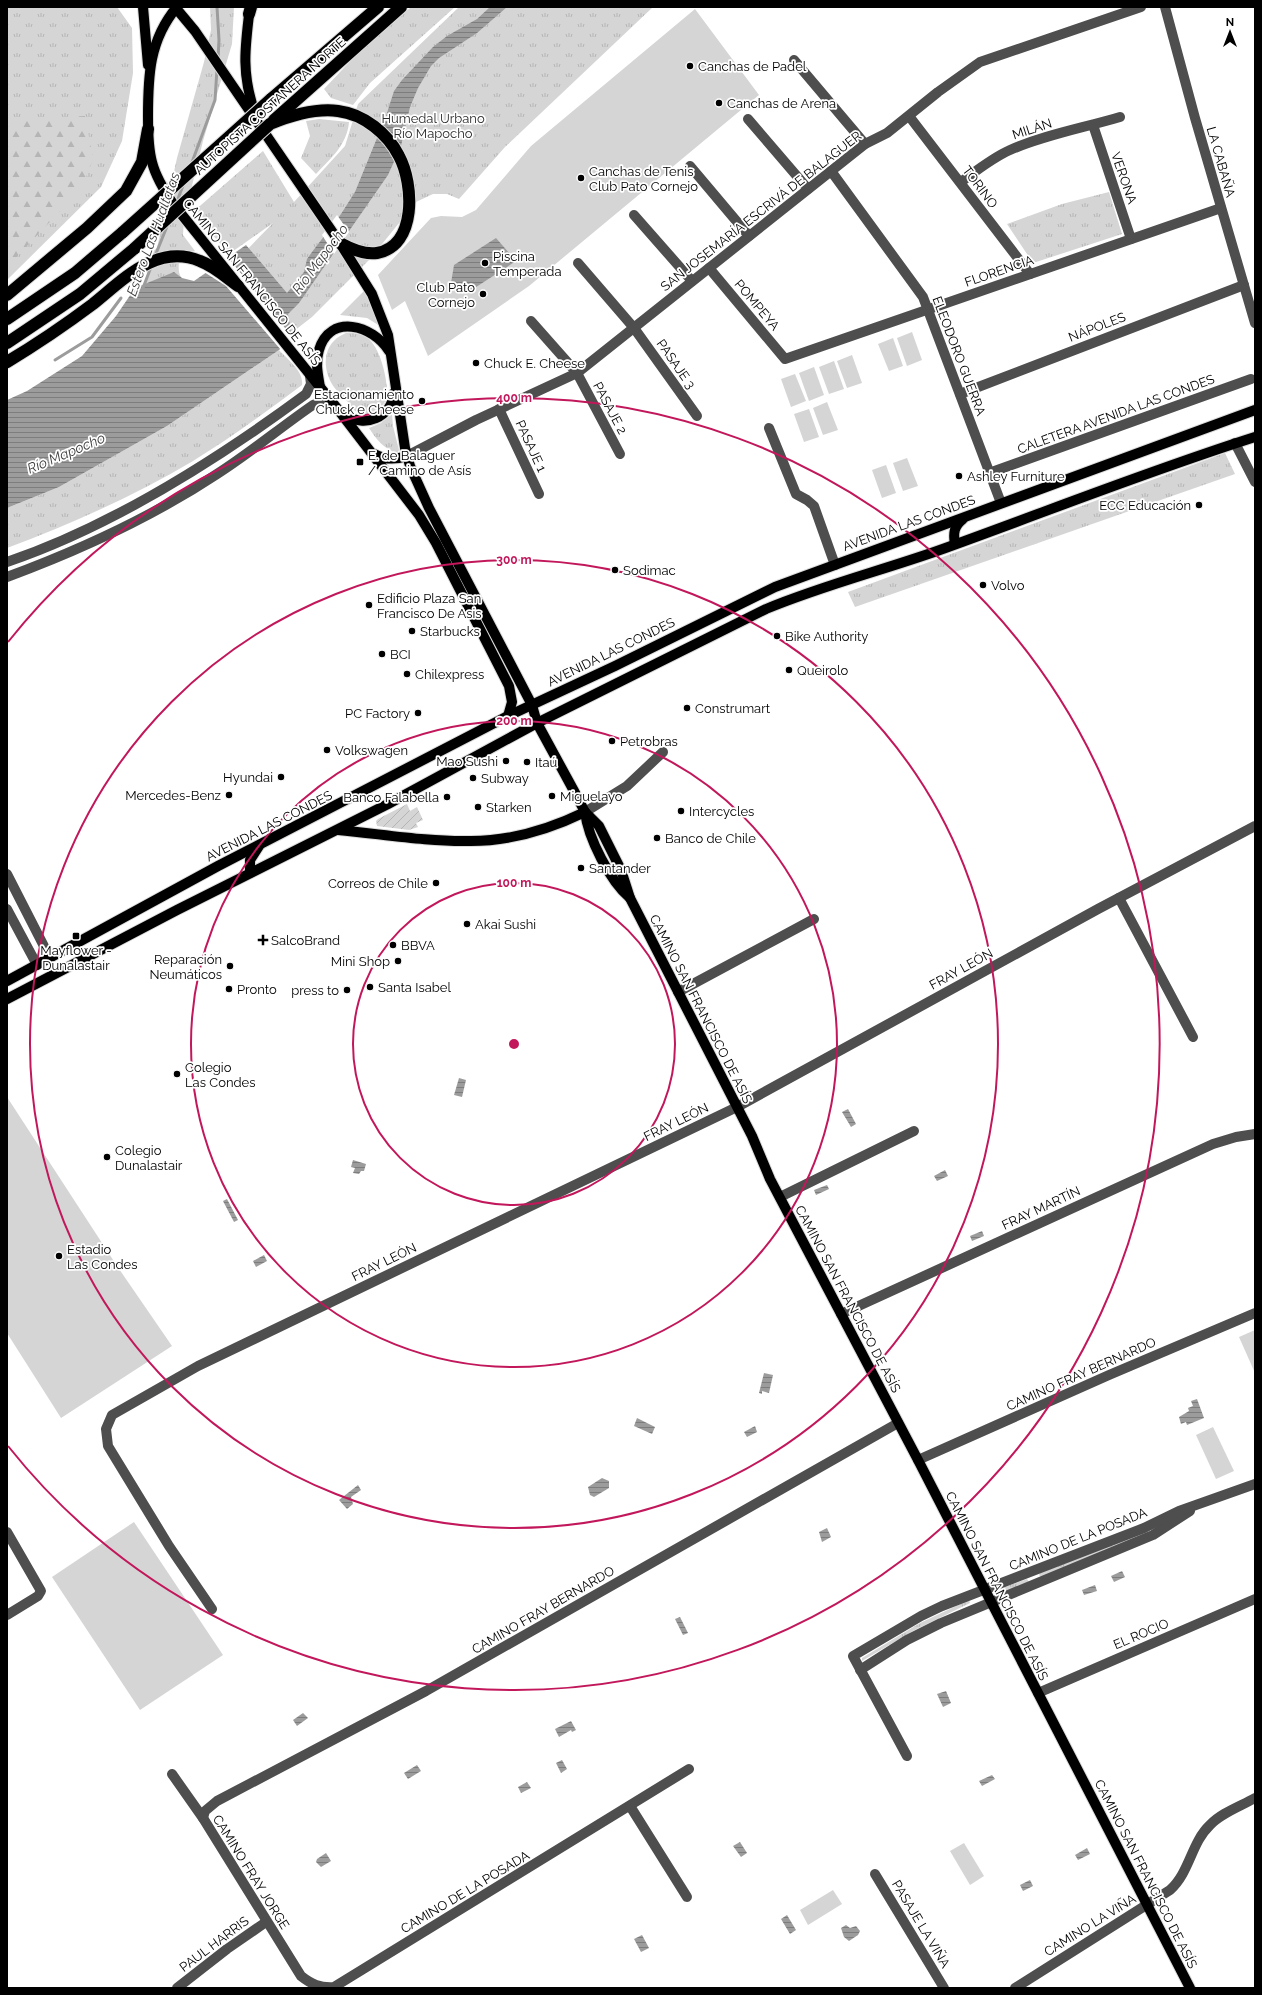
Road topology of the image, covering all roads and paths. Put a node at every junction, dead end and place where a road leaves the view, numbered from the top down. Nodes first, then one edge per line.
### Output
1 (143, 7) edge
2 (176, 7) edge
3 (367, 7) edge
4 (378, 7) edge
5 (401, 7) edge
6 (1141, 7) edge
7 (1165, 7) edge
8 (250, 9) edge
9 (347, 33) junction
10 (794, 60) dead end
11 (148, 77) junction
12 (909, 116) junction
13 (1120, 117) dead end
14 (748, 119) dead end
15 (264, 123) junction
16 (1093, 125) junction
17 (148, 129) junction
18 (865, 144) junction
19 (690, 166) dead end
20 (831, 171) junction
21 (961, 182) junction
22 (808, 189) junction
23 (1222, 208) junction
24 (634, 215) dead end
25 (750, 236) junction
26 (1131, 239) junction
27 (340, 242) junction
28 (578, 263) dead end
29 (709, 268) junction
30 (1030, 274) junction
31 (692, 281) junction
32 (1244, 285) junction
33 (238, 286) junction
34 (7, 296) edge
35 (929, 308) junction
36 (7, 319) edge
37 (531, 321) dead end
38 (1255, 323) edge
39 (634, 328) junction
40 (7, 343) edge
41 (392, 356) junction
42 (785, 358) joint
43 (7, 362) edge
44 (577, 373) junction
45 (310, 376) junction
46 (1251, 379) dead end
47 (395, 388) junction
48 (320, 389) junction
49 (960, 394) junction
50 (331, 401) junction
51 (499, 409) junction
52 (1255, 410) edge
53 (340, 412) junction
54 (697, 416) dead end
55 (769, 428) dead end
56 (1255, 437) edge
57 (1235, 443) junction
58 (373, 454) junction
59 (620, 454) dead end
60 (407, 456) junction
61 (989, 473) junction
62 (1255, 482) edge
63 (539, 494) dead end
64 (1001, 504) junction
65 (968, 515) junction
66 (955, 544) junction
67 (7, 562) edge
68 (835, 565) junction
69 (7, 578) edge
70 (532, 705) junction
71 (508, 716) junction
72 (537, 723) junction
73 (663, 752) dead end
74 (585, 812) junction
75 (1255, 826) edge
76 (338, 830) junction
77 (260, 845) junction
78 (250, 873) junction
79 (7, 874) edge
80 (1119, 898) junction
81 (7, 909) edge
82 (814, 919) dead end
83 (50, 958) junction
84 (37, 965) junction
85 (7, 981) edge
86 (678, 992) junction
87 (7, 999) edge
88 (1193, 1037) dead end
89 (737, 1107) junction
90 (914, 1131) dead end
91 (1255, 1135) edge
92 (780, 1197) junction
93 (1255, 1313) edge
94 (841, 1314) junction
95 (898, 1423) junction
96 (918, 1460) junction
97 (1255, 1484) edge
98 (1200, 1503) junction
99 (7, 1532) edge
100 (1043, 1566) junction
101 (1048, 1580) junction
102 (985, 1590) junction
103 (1255, 1600) edge
104 (991, 1602) junction
105 (212, 1609) dead end
106 (7, 1616) edge
107 (860, 1670) junction
108 (1038, 1693) junction
109 (907, 1756) dead end
110 (689, 1769) dead end
111 (172, 1774) dead end
112 (1255, 1798) edge
113 (630, 1806) junction
114 (202, 1818) junction
115 (875, 1874) dead end
116 (686, 1896) dead end
117 (1147, 1905) junction
118 (266, 1922) junction
119 (310, 1983) joint
120 (177, 1988) edge
121 (944, 1988) edge
122 (1015, 1988) edge
123 (1190, 1988) edge

1 - 11 main road
2 - 11 main road, CAMINO SAN FRANCISCO DE ASÍS
2 - 15 main road, CAMINO SAN FRANCISCO DE ASÍS
3 - 9 highway
4 - 9 highway, AUTOPISTA COSTANERA NORTE
5 - 15 highway, AUTOPISTA COSTANERA NORTE
6 - 12 street, SAN JOSEMARÍA ESCRIVÁ DE BALAGUER
7 - 23 street, LA CABAÑA
8 - 15 main road
9 - 36 highway, AUTOPISTA COSTANERA NORTE, bridge
10 - 18 street
11 - 17 main road, CAMINO SAN FRANCISCO DE ASÍS
12 - 18 street, SAN JOSEMARÍA ESCRIVÁ DE BALAGUER
12 - 21 street, TORINO
13 - 16 street, MILÁN
14 - 22 street
15 - 27 main road, CAMINO SAN FRANCISCO DE ASÍS
15 - 27 highway
15 - 40 highway, AUTOPISTA COSTANERA NORTE, bridge
16 - 21 street, MILÁN
16 - 26 street, VERONA
17 - 33 main road, CAMINO SAN FRANCISCO DE ASÍS, bridge
17 - 34 highway
18 - 20 street, SAN JOSEMARÍA ESCRIVÁ DE BALAGUER
19 - 25 street
20 - 22 street, SAN JOSEMARÍA ESCRIVÁ DE BALAGUER
20 - 35 street, ELEODORO GUERRA
21 - 30 street, TORINO
22 - 25 street, SAN JOSEMARÍA ESCRIVÁ DE BALAGUER
23 - 26 street, FLORENCIA
23 - 32 street, LA CABAÑA
24 - 31 street
25 - 29 street, SAN JOSEMARÍA ESCRIVÁ DE BALAGUER
26 - 30 street, FLORENCIA
27 - 41 main road, CAMINO SAN FRANCISCO DE ASÍS
28 - 39 street, PASAJE 3
29 - 31 street, SAN JOSEMARÍA ESCRIVÁ DE BALAGUER
29 - 42 street, POMPEYA
30 - 35 street, FLORENCIA
31 - 39 street, SAN JOSEMARÍA ESCRIVÁ DE BALAGUER
32 - 38 street, LA CABAÑA
32 - 49 street, NÁPOLES
33 - 43 highway
33 - 45 main road, CAMINO SAN FRANCISCO DE ASÍS
35 - 42 street, FLORENCIA
35 - 49 street, ELEODORO GUERRA
37 - 44 street, PASAJE 2
39 - 44 street, SAN JOSEMARÍA ESCRIVÁ DE BALAGUER
39 - 54 street, PASAJE 3
41 - 47 main road, CAMINO SAN FRANCISCO DE ASÍS
41 - 48 main road
44 - 51 street, SAN JOSEMARÍA ESCRIVÁ DE BALAGUER
44 - 59 street, PASAJE 2
45 - 48 main road, CAMINO SAN FRANCISCO DE ASÍS
45 - 67 street
46 - 61 street, CALETERA AVENIDA LAS CONDES
47 - 53 main road
47 - 60 main road, CAMINO SAN FRANCISCO DE ASÍS
48 - 50 main road, CAMINO SAN FRANCISCO DE ASÍS
49 - 61 street, ELEODORO GUERRA
50 - 53 main road, CAMINO SAN FRANCISCO DE ASÍS
50 - 69 street
51 - 60 street, SAN JOSEMARÍA ESCRIVÁ DE BALAGUER
51 - 63 street, PASAJE 1
52 - 64 main road, AVENIDA LAS CONDES
53 - 58 main road, CAMINO SAN FRANCISCO DE ASÍS
55 - 68 street
56 - 57 main road
57 - 62 street
57 - 66 main road
58 - 60 main road
58 - 71 main road, CAMINO SAN FRANCISCO DE ASÍS
60 - 70 main road, CAMINO SAN FRANCISCO DE ASÍS
61 - 64 street, ELEODORO GUERRA
64 - 65 main road, AVENIDA LAS CONDES
65 - 66 main road
65 - 68 main road, AVENIDA LAS CONDES
66 - 72 main road
68 - 70 main road, AVENIDA LAS CONDES
70 - 71 main road, AVENIDA LAS CONDES
70 - 72 main road, CAMINO SAN FRANCISCO DE ASÍS
71 - 77 main road, AVENIDA LAS CONDES
72 - 74 main road, CAMINO SAN FRANCISCO DE ASÍS
72 - 76 main road
73 - 74 street
74 - 76 main road
74 - 86 main road, CAMINO SAN FRANCISCO DE ASÍS
75 - 80 street, FRAY LEÓN
76 - 78 main road
77 - 78 main road
77 - 83 main road, AVENIDA LAS CONDES
78 - 87 main road
79 - 83 street
80 - 88 street
80 - 89 street, FRAY LEÓN
81 - 84 street
82 - 86 street
83 - 84 main road, AVENIDA LAS CONDES
84 - 85 main road, AVENIDA LAS CONDES
86 - 89 main road, CAMINO SAN FRANCISCO DE ASÍS
89 - 92 main road, CAMINO SAN FRANCISCO DE ASÍS
89 - 105 street, FRAY LEÓN
90 - 92 street, CAMINO SAN FRANCISCO DE ASÍS
91 - 94 street, FRAY MARTÍN
92 - 94 main road, CAMINO SAN FRANCISCO DE ASÍS
93 - 96 street, CAMINO FRAY BERNARDO
94 - 95 main road, CAMINO SAN FRANCISCO DE ASÍS
95 - 96 main road, CAMINO SAN FRANCISCO DE ASÍS
95 - 114 street, CAMINO FRAY BERNARDO
96 - 102 main road, CAMINO SAN FRANCISCO DE ASÍS
97 - 98 street, CAMINO DE LA POSADA
98 - 100 street, CAMINO DE LA POSADA
98 - 101 street, CAMINO DE LA POSADA
99 - 106 street
100 - 101 street
100 - 102 street, CAMINO DE LA POSADA
101 - 104 street, CAMINO DE LA POSADA
102 - 104 main road, CAMINO SAN FRANCISCO DE ASÍS
102 - 107 street, CAMINO DE LA POSADA
103 - 108 street, EL ROCIO
104 - 107 street, CAMINO DE LA POSADA
104 - 108 main road, CAMINO SAN FRANCISCO DE ASÍS
107 - 109 street, CAMINO DE LA POSADA
108 - 117 main road, CAMINO SAN FRANCISCO DE ASÍS
110 - 113 street, CAMINO DE LA POSADA
111 - 114 street, CAMINO FRAY JORGE
112 - 117 street, CAMINO LA VIÑA
113 - 116 street
113 - 119 street, CAMINO DE LA POSADA
114 - 118 street, CAMINO FRAY JORGE
115 - 121 street, PASAJE LA VIÑA
117 - 122 street, CAMINO LA VIÑA
117 - 123 main road, CAMINO SAN FRANCISCO DE ASÍS
118 - 119 street, CAMINO FRAY JORGE
118 - 120 street, PAUL HARRIS

